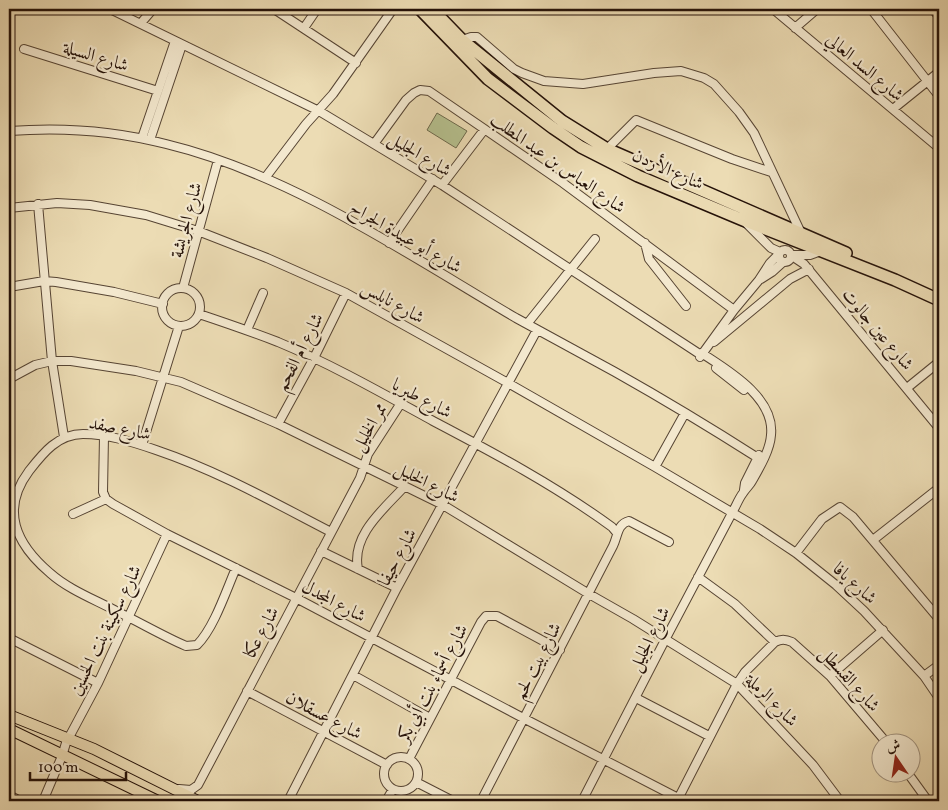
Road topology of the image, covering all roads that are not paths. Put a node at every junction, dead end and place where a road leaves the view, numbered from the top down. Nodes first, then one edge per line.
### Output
1 (110, 9) edge
2 (153, 9) edge
3 (274, 9) edge
4 (316, 9) edge
5 (393, 9) edge
6 (420, 9) edge
7 (432, 9) edge
8 (773, 9) edge
9 (817, 9) edge
10 (870, 9) edge
11 (933, 9) edge
12 (939, 17) edge
13 (140, 23) junction
14 (304, 28) junction
15 (795, 28) junction
16 (462, 40) junction
17 (179, 43) junction
18 (24, 49) dead end
19 (356, 63) junction
20 (939, 72) edge
21 (928, 82) junction
22 (158, 91) junction
23 (939, 96) edge
24 (893, 109) junction
25 (319, 111) junction
26 (554, 115) junction
27 (547, 124) junction
28 (484, 130) junction
29 (9, 131) edge
30 (146, 139) junction
31 (374, 144) junction
32 (939, 148) edge
33 (607, 149) junction
34 (218, 160) junction
35 (771, 172) junction
36 (265, 178) junction
37 (432, 179) junction
38 (442, 185) junction
39 (38, 204) junction
40 (9, 208) edge
41 (743, 220) junction
42 (198, 230) junction
43 (801, 233) junction
44 (595, 239) dead end
45 (389, 243) junction
46 (645, 243) junction
47 (821, 252) junction
48 (780, 253) junction
49 (789, 259) junction
50 (569, 269) junction
51 (808, 270) junction
52 (759, 280) junction
53 (44, 281) junction
54 (9, 287) edge
55 (183, 288) junction
56 (263, 292) dead end
57 (346, 293) junction
58 (939, 295) edge
59 (939, 300) edge
60 (163, 304) junction
61 (686, 306) dead end
62 (734, 310) junction
63 (199, 314) junction
64 (527, 324) junction
65 (179, 326) junction
66 (247, 330) junction
67 (537, 330) junction
68 (702, 353) junction
69 (314, 358) junction
70 (52, 361) junction
71 (939, 362) edge
72 (163, 377) junction
73 (9, 379) edge
74 (508, 383) junction
75 (907, 388) junction
76 (400, 403) junction
77 (685, 413) junction
78 (278, 424) junction
79 (939, 428) edge
80 (104, 436) junction
81 (64, 437) junction
82 (476, 444) junction
83 (142, 445) junction
84 (758, 458) junction
85 (364, 467) junction
86 (655, 467) junction
87 (404, 487) junction
88 (939, 488) edge
89 (744, 492) junction
90 (106, 499) junction
91 (443, 505) junction
92 (11, 508) edge
93 (732, 513) junction
94 (73, 514) dead end
95 (331, 532) junction
96 (617, 533) junction
97 (167, 534) junction
98 (873, 540) junction
99 (669, 542) dead end
100 (321, 551) junction
101 (796, 552) junction
102 (236, 568) junction
103 (358, 568) junction
104 (698, 578) junction
105 (397, 588) junction
106 (589, 594) junction
107 (296, 598) junction
108 (939, 604) edge
109 (932, 610) junction
110 (129, 617) junction
111 (939, 619) edge
112 (883, 630) junction
113 (9, 638) edge
114 (372, 638) junction
115 (665, 640) junction
116 (775, 642) junction
117 (560, 650) junction
118 (939, 665) edge
119 (353, 675) junction
120 (830, 676) junction
121 (924, 676) junction
122 (450, 680) junction
123 (98, 683) junction
124 (737, 684) junction
125 (247, 691) junction
126 (636, 698) junction
127 (939, 698) edge
128 (9, 715) edge
129 (430, 718) junction
130 (525, 719) junction
131 (9, 729) edge
132 (324, 732) junction
133 (878, 732) edge
134 (56, 734) junction
135 (709, 736) junction
136 (69, 738) junction
137 (50, 750) junction
138 (62, 756) junction
139 (409, 759) junction
140 (604, 759) junction
141 (387, 765) junction
142 (416, 782) junction
143 (914, 782) edge
144 (172, 788) junction
145 (393, 788) junction
146 (9, 795) edge
147 (680, 800) edge
148 (20, 801) edge
149 (43, 801) edge
150 (158, 801) edge
151 (197, 801) edge
152 (288, 801) edge
153 (386, 801) edge
154 (453, 801) edge
155 (481, 801) edge
156 (582, 801) edge
157 (840, 801) edge
158 (928, 801) edge

1 - 13 street, شارع الجليل
2 - 13 street
3 - 14 street
4 - 14 street
5 - 19 street
6 - 27 highway, شارع الأردن
7 - 16 highway, شارع الأردن
8 - 15 street, شارع السد العالي
9 - 15 street
10 - 21 street
11 - 12 street
13 - 17 street, شارع الجليل
14 - 19 street
15 - 24 street, شارع السد العالي
16 - 26 highway, شارع الأردن
16 - 35 street
17 - 22 street
17 - 25 street, شارع الجليل
17 - 30 street
18 - 22 street, شارع السيلة
19 - 25 street
20 - 21 street
21 - 23 street
21 - 24 street
22 - 30 street
24 - 32 street, شارع السد العالي
25 - 31 street, شارع الجليل
25 - 36 street
26 - 27 highway
26 - 33 highway, شارع الأردن
27 - 41 highway, شارع الأردن
28 - 31 street, شارع العباس بن عبد المطلب
28 - 38 street
28 - 46 street, شارع العباس بن عبد المطلب
29 - 30 street, شارع أبو عبيدة الجراح
30 - 34 street, شارع أبو عبيدة الجراح
31 - 37 street, شارع الجليل
33 - 35 street
33 - 43 highway, شارع الأردن
34 - 36 street, شارع أبو عبيدة الجراح
34 - 42 street, شارع الجريشة
35 - 43 street
36 - 45 street, شارع أبو عبيدة الجراح
37 - 38 street, شارع الجليل
37 - 45 street
38 - 50 street, شارع الجليل
39 - 40 street, شارع نابلس
39 - 42 street, شارع نابلس
39 - 53 street
41 - 47 highway, شارع الأردن
41 - 48 street
42 - 55 street, شارع الجريشة
42 - 57 street, شارع نابلس
43 - 58 highway, شارع الأردن
44 - 50 street
45 - 64 street, شارع أبو عبيدة الجراح
46 - 61 street
46 - 62 street, شارع العباس بن عبد المطلب
47 - 49 street
47 - 59 highway, شارع الأردن
48 - 49 street
48 - 49 street
48 - 52 street
49 - 51 street, شارع عين جالوت
49 - 52 street
50 - 64 street
50 - 68 street, شارع الجليل
51 - 68 street
51 - 75 street, شارع عين جالوت
52 - 62 street
53 - 54 street
53 - 60 street
53 - 70 street
55 - 60 street
55 - 63 street
56 - 66 street
57 - 69 street, شارع أم الفحم
57 - 74 street, شارع نابلس
60 - 65 street
62 - 68 street
63 - 65 street
63 - 66 street, شارع طبريا
64 - 67 street, شارع أبو عبيدة الجراح
65 - 72 street
66 - 69 street, شارع طبريا
67 - 74 street, شارع حيفا
67 - 77 street, شارع أبو عبيدة الجراح
68 - 84 street, شارع الجليل
68 - 89 street, شارع الجليل
69 - 76 street, شارع طبريا
69 - 78 street, شارع أم الفحم
70 - 72 street, شارع الخليل
70 - 73 street
70 - 81 street
71 - 75 street
72 - 78 street, شارع الخليل
72 - 83 street
74 - 82 street, شارع حيفا
74 - 86 street, شارع نابلس
75 - 79 street, شارع عين جالوت
76 - 82 street, شارع طبريا
76 - 85 street, ممر الخليل
77 - 84 street, شارع أبو عبيدة الجراح
77 - 86 street
78 - 85 street, شارع الخليل
80 - 81 street, شارع صفد
80 - 83 street, شارع صفد
80 - 90 street
81 - 92 street, شارع صفد
82 - 91 street, شارع حيفا
82 - 96 street, شارع طبريا
83 - 95 street, شارع صفد
84 - 89 street, شارع الجليل
85 - 87 street, شارع الخليل
85 - 95 street, شارع عكا
86 - 93 street, شارع نابلس
87 - 91 street, شارع الخليل
87 - 103 street
88 - 98 street
89 - 93 street, شارع الجليل
90 - 94 street
90 - 97 street, شارع المجدل
91 - 105 street, شارع حيفا
91 - 106 street, شارع الخليل
92 - 110 street, شارع صفد
93 - 101 street, شارع يافا
93 - 104 street, شارع الجليل
95 - 100 street, شارع عكا
96 - 99 street
96 - 106 street, شارع بيت لحم
97 - 102 street, شارع المجدل
97 - 110 street, شارع سكينة بنت الحسين
98 - 101 street
98 - 109 street
100 - 103 street
100 - 107 street, شارع عكا
101 - 112 street, شارع يافا
102 - 107 street, شارع المجدل
102 - 110 street, شارع صفد
103 - 105 street
104 - 115 street, شارع الجليل
104 - 116 street
105 - 114 street, شارع حيفا
106 - 115 street, شارع الخليل
106 - 117 street, شارع بيت لحم
107 - 114 street, شارع المجدل
107 - 125 street, شارع عكا
108 - 109 street
109 - 111 street
110 - 123 street, شارع سكينة بنت الحسين
112 - 120 street
112 - 121 street, شارع يافا
113 - 123 street
114 - 119 street, شارع حيفا
114 - 122 street, شارع المجدل
115 - 124 street, شارع الرملة
115 - 126 street, شارع الجليل
116 - 120 street, شارع القسطل
116 - 124 street
117 - 122 street, شارع أسماء بنت أبي بكر
117 - 130 street, شارع بيت لحم
118 - 121 street
119 - 129 street
119 - 132 street, شارع حيفا
120 - 133 street, شارع القسطل
121 - 127 street, شارع يافا
122 - 129 street, شارع أسماء بنت أبي بكر
122 - 130 street, شارع المجدل
123 - 136 street, شارع سكينة بنت الحسين
124 - 135 street
124 - 157 street, شارع الرملة
125 - 132 street, شارع عسقلان
125 - 144 street, شارع عكا
126 - 135 street
126 - 140 street, شارع الجليل
128 - 134 main road
129 - 139 street, شارع أسماء بنت أبي بكر
130 - 140 street, شارع المجدل
130 - 155 street, شارع بيت لحم
131 - 137 main road
132 - 141 street, شارع عسقلان
132 - 152 street, شارع حيفا
134 - 136 main road
134 - 137 main road
135 - 147 street
136 - 138 street, شارع سكينة بنت الحسين
136 - 144 main road
137 - 138 main road
138 - 149 street, شارع سكينة بنت الحسين
138 - 150 main road
139 - 141 street
139 - 142 street
140 - 147 street, شارع المجدل
140 - 156 street, شارع الجليل
141 - 145 street
142 - 145 street
142 - 154 street
143 - 158 street
144 - 151 main road
145 - 153 street
146 - 148 street

